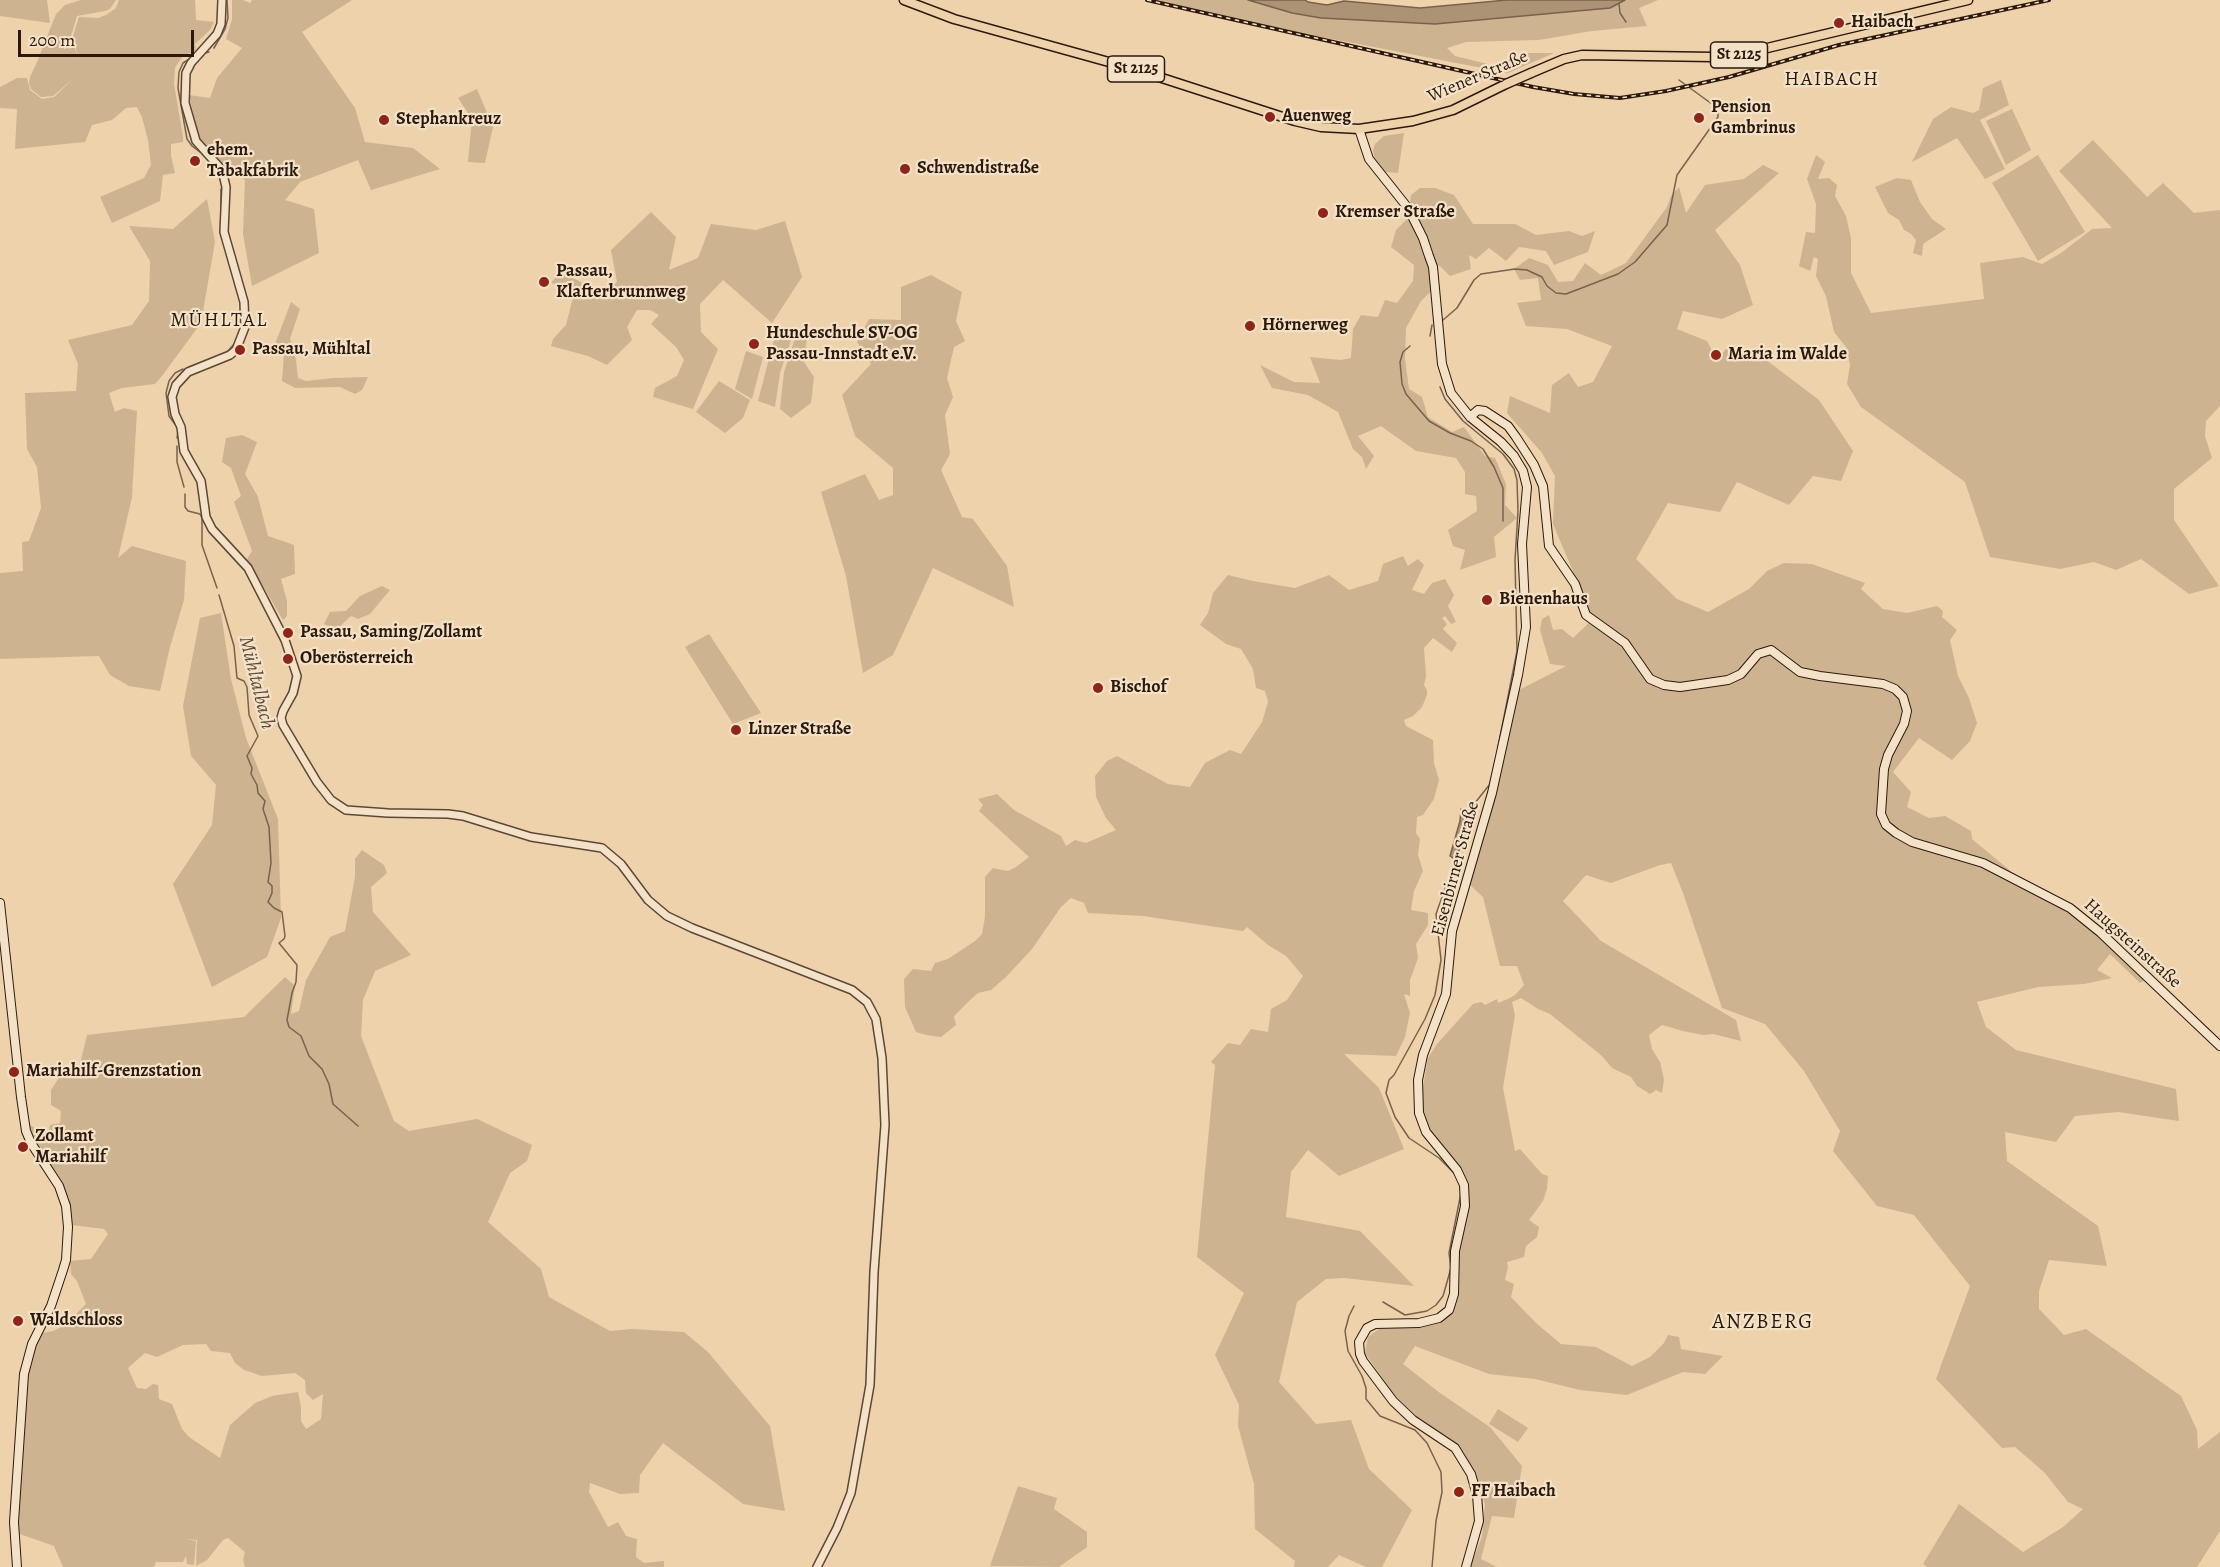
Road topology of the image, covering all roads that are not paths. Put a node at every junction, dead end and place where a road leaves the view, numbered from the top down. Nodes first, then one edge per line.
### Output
1 (222, 0) edge
2 (904, 0) edge
3 (1968, 0) edge
4 (1359, 129) junction
5 (1470, 417) junction
6 (0, 903) edge
7 (2220, 1046) edge
8 (16, 1567) edge
9 (817, 1567) edge
10 (1466, 1567) edge

1 - 9 street
2 - 4 main road, Wiener Straße / St 2125
3 - 4 main road, Wiener Straße / St 2125, bridge
4 - 5 main road, Eisenbirner Straße
5 - 7 main road, Haugsteinstraße
5 - 10 main road, Eisenbirner Straße
6 - 8 main road

